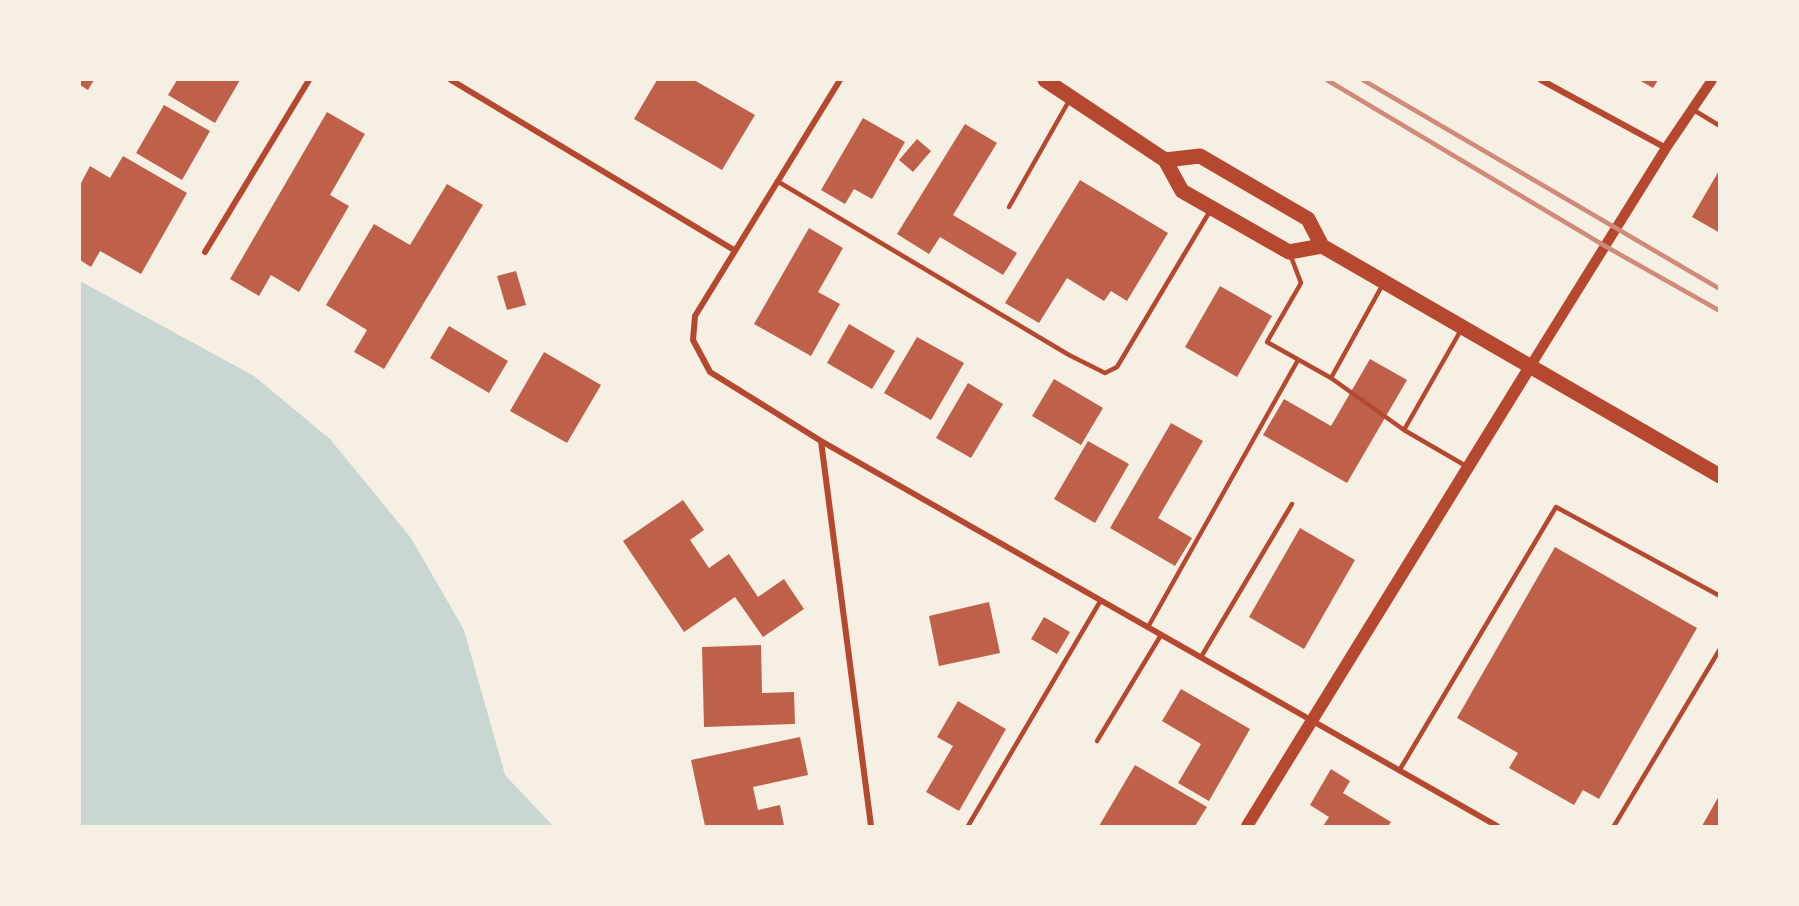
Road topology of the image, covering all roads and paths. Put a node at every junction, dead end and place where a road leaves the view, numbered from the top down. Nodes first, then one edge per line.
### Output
1 (309, 80) edge
2 (451, 80) edge
3 (840, 80) edge
4 (1045, 80) edge
5 (1541, 80) edge
6 (1712, 80) edge
7 (1072, 97) junction
8 (1692, 109) junction
9 (1719, 126) edge
10 (1666, 148) junction
11 (1164, 160) junction
12 (777, 181) junction
13 (1009, 207) dead end
14 (1212, 209) junction
15 (1322, 246) junction
16 (734, 250) junction
17 (206, 252) dead end
18 (1289, 252) junction
19 (1385, 282) junction
20 (1463, 327) junction
21 (1298, 360) junction
22 (1531, 365) junction
23 (1331, 378) junction
24 (1404, 430) junction
25 (821, 441) junction
26 (1468, 467) junction
27 (1719, 476) edge
28 (1292, 504) dead end
29 (1719, 596) edge
30 (1101, 600) junction
31 (1148, 627) junction
32 (1161, 635) junction
33 (1719, 649) edge
34 (1200, 657) junction
35 (1313, 721) junction
36 (1097, 741) dead end
37 (1399, 771) junction
38 (871, 826) edge
39 (968, 826) edge
40 (1247, 826) edge
41 (1497, 826) edge
42 (1614, 826) edge

1 - 17 street
2 - 16 street
3 - 12 street
4 - 7 main road
5 - 10 street
6 - 8 street
7 - 11 main road
7 - 13 lane
8 - 9 lane
8 - 10 street
10 - 22 street
11 - 14 main road
11 - 15 main road
12 - 14 lane
12 - 16 street
14 - 18 main road
15 - 18 main road
15 - 19 main road
16 - 25 street
18 - 21 lane
19 - 20 main road
19 - 23 lane
20 - 22 main road
20 - 24 lane
21 - 23 lane
21 - 31 lane
22 - 26 main road
22 - 27 main road
23 - 24 lane
24 - 26 lane
25 - 30 street
25 - 38 street
26 - 35 main road
28 - 34 lane
29 - 37 lane
30 - 31 street
30 - 39 lane
31 - 32 street
32 - 34 street
32 - 36 lane
33 - 42 lane
34 - 35 street
35 - 37 street
35 - 40 main road
37 - 41 street

